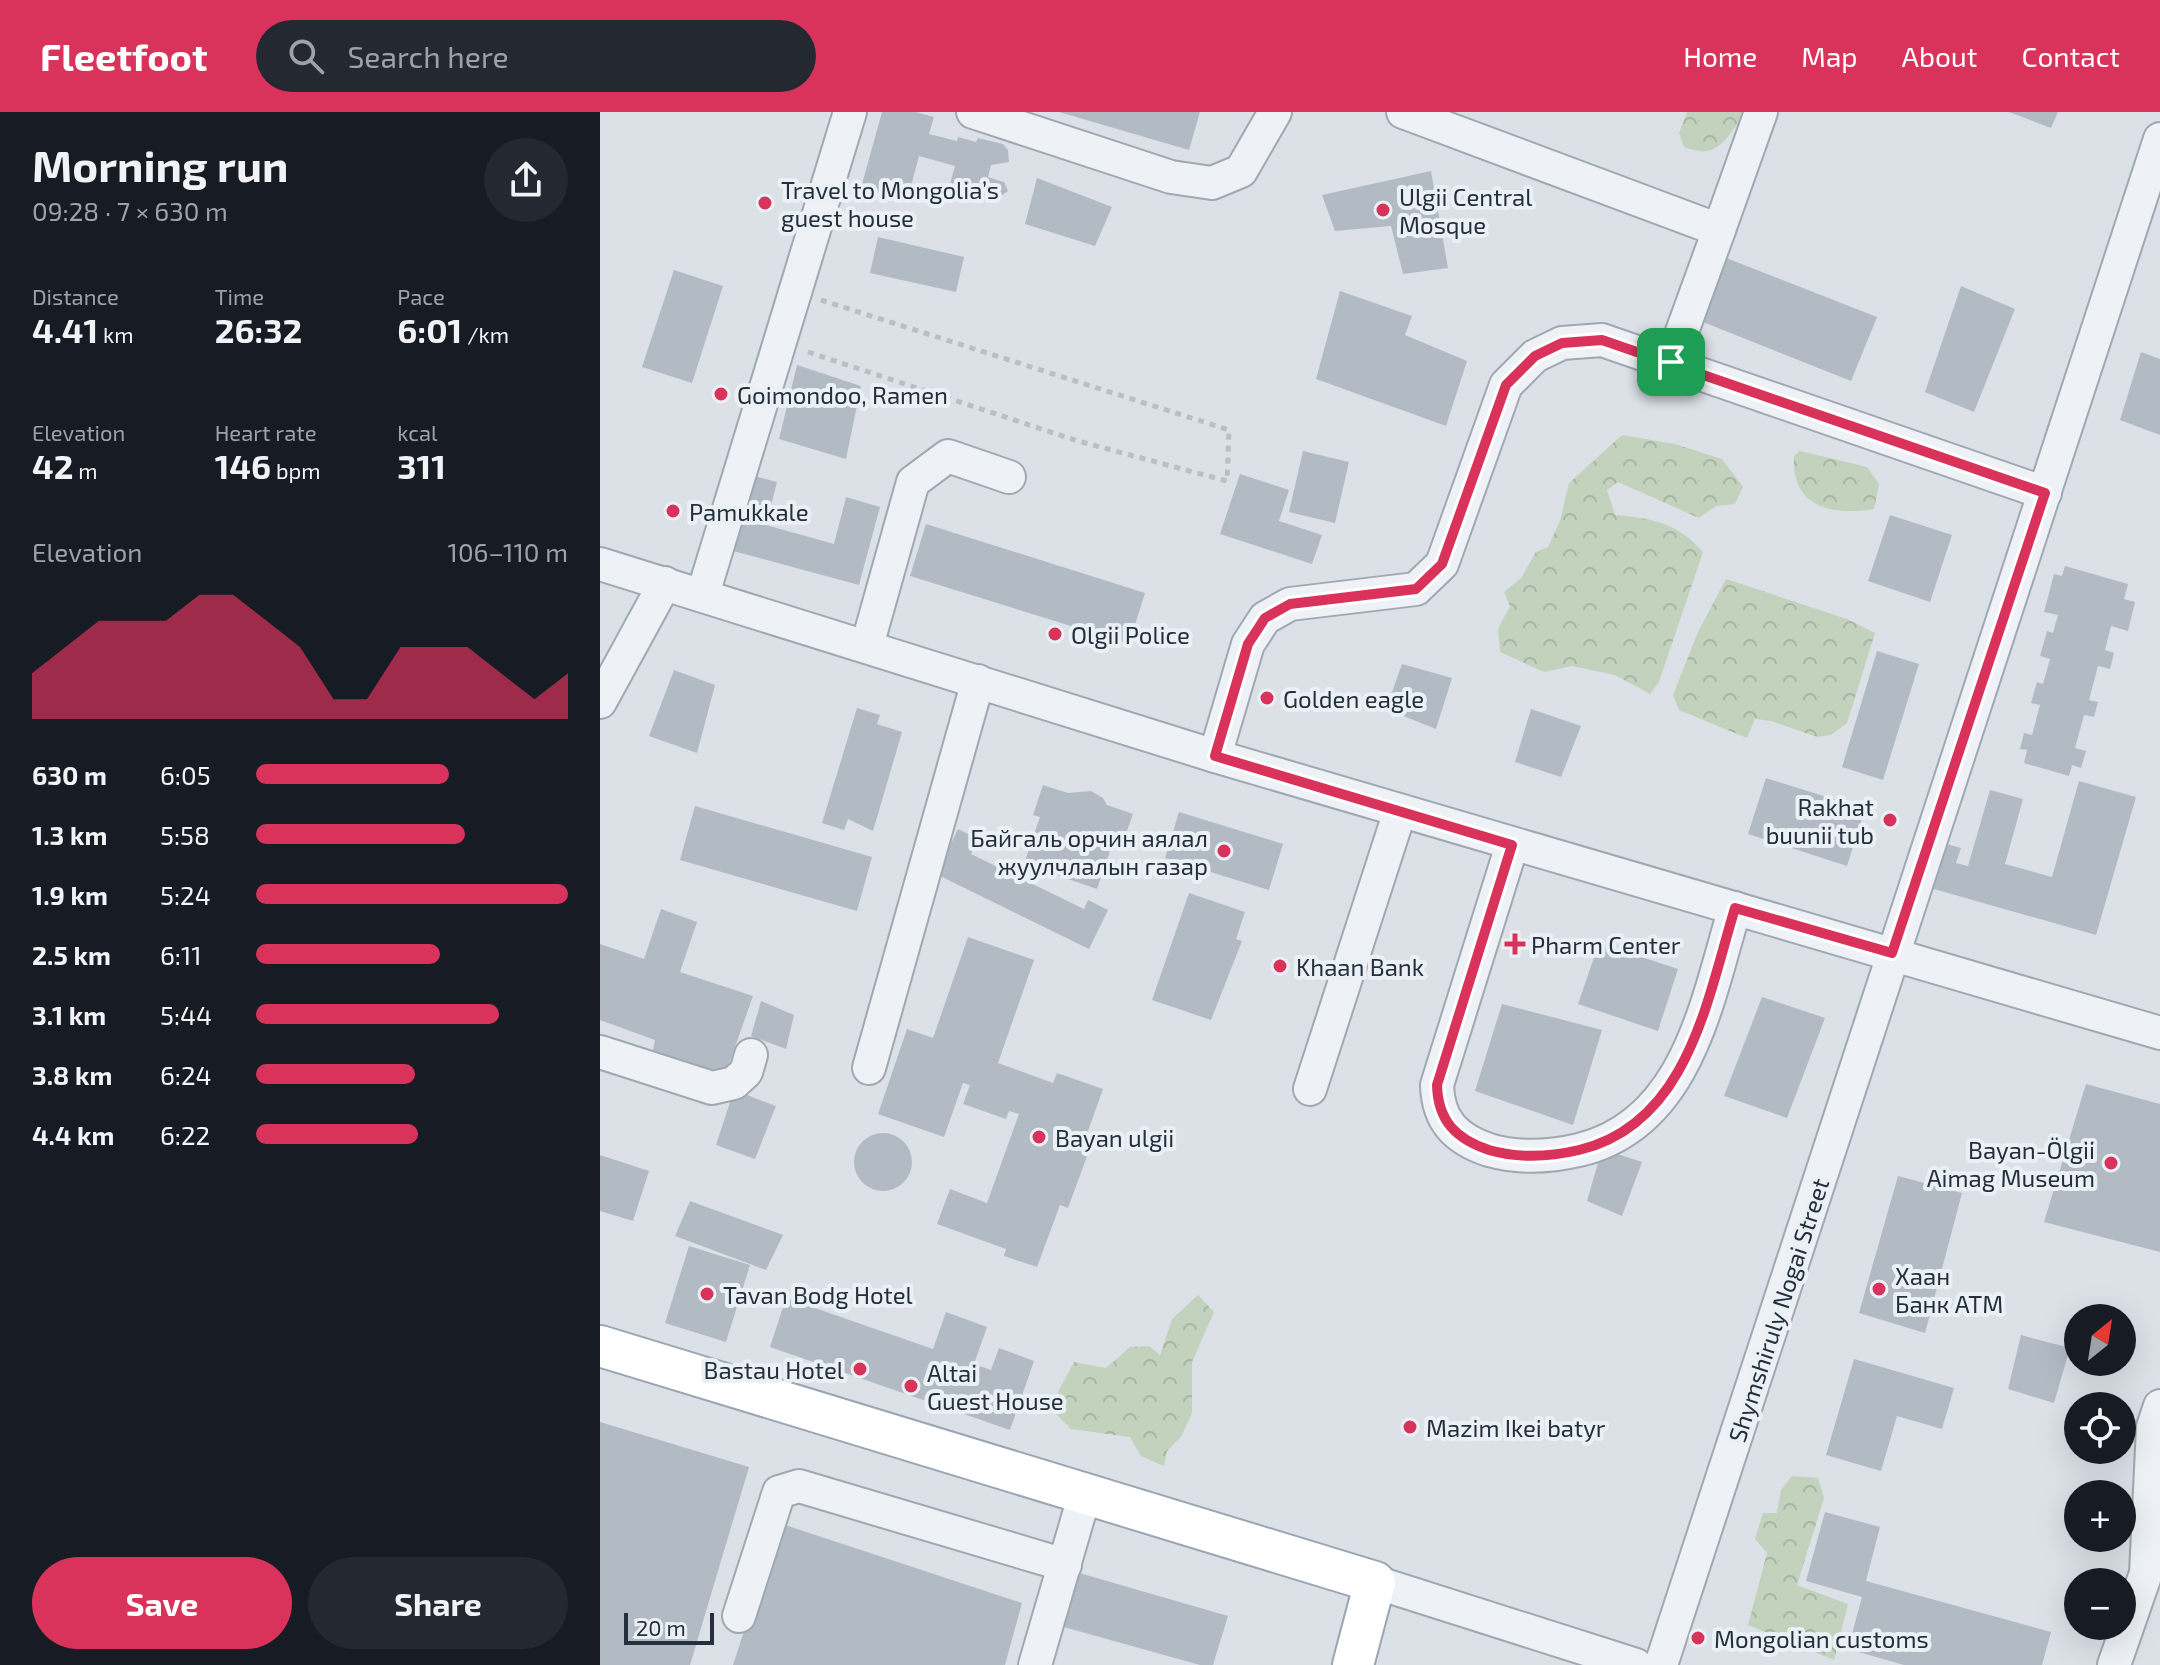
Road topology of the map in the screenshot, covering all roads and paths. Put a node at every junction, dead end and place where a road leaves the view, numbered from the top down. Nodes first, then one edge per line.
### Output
1 (850, 112) edge
2 (973, 112) edge
3 (1275, 112) edge
4 (1403, 112) edge
5 (1761, 112) edge
6 (2160, 139) edge
7 (1719, 230) junction
8 (795, 292) junction
9 (780, 342) junction
10 (1671, 362) junction
11 (1009, 477) dead end
12 (2045, 493) junction
13 (600, 564) edge
14 (665, 583) junction
15 (703, 594) junction
16 (867, 646) junction
17 (978, 681) junction
18 (600, 702) edge
19 (1215, 756) junction
20 (1400, 811) junction
21 (1512, 845) junction
22 (1735, 908) junction
23 (1892, 953) junction
24 (2160, 1033) edge
25 (600, 1052) edge
26 (751, 1055) dead end
27 (869, 1068) dead end
28 (1310, 1089) dead end
29 (600, 1346) edge
30 (2160, 1406) edge
31 (1084, 1497) junction
32 (1065, 1565) junction
33 (1375, 1582) junction
34 (739, 1616) dead end
35 (1035, 1665) edge
36 (1353, 1665) edge
37 (1636, 1665) edge
38 (1661, 1665) edge
39 (2114, 1665) edge

1 - 8 street
2 - 3 street
4 - 7 street
5 - 7 street
6 - 12 street, Shymshiruly Nogai Street
7 - 10 street
8 - 9 street
8 - 9 path
9 - 15 street
10 - 12 street
10 - 19 street
11 - 16 street
12 - 23 street, Shymshiruly Nogai Street
13 - 14 street
14 - 15 street
14 - 18 street
15 - 16 street
16 - 17 street
17 - 19 street
17 - 27 street
19 - 20 street
20 - 21 street
20 - 28 street
21 - 22 street
21 - 22 street
22 - 23 street
23 - 24 street
23 - 38 street, Shymshiruly Nogai Street
25 - 26 street
29 - 31 main road
30 - 39 street
31 - 32 street
31 - 33 main road
32 - 34 street
32 - 35 street
33 - 36 main road
33 - 37 street

